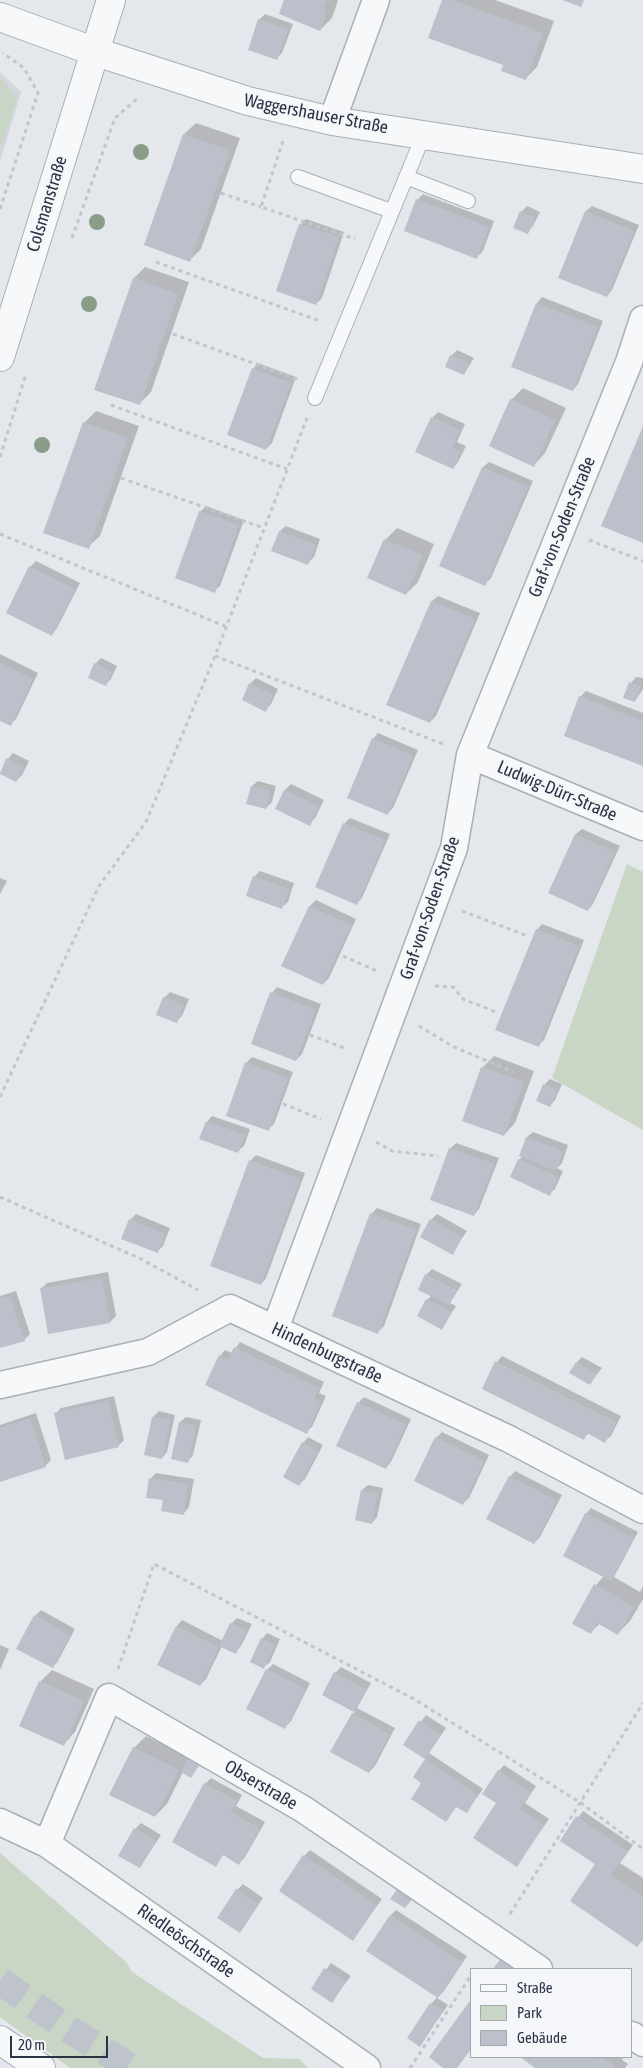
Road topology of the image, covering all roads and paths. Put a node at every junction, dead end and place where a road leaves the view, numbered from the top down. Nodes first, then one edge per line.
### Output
1 (110, 0) edge
2 (376, 0) edge
3 (0, 17) edge
4 (93, 51) junction
5 (0, 52) edge
6 (142, 95) dead end
7 (114, 118) dead end
8 (332, 121) junction
9 (424, 134) junction
10 (643, 168) edge
11 (298, 177) dead end
12 (406, 177) junction
13 (221, 193) dead end
14 (468, 201) dead end
15 (261, 207) dead end
16 (0, 209) edge
17 (391, 211) junction
18 (156, 262) dead end
19 (643, 319) edge
20 (343, 329) junction
21 (173, 334) dead end
22 (0, 357) edge
23 (317, 393) junction
24 (111, 406) dead end
25 (287, 469) junction
26 (121, 478) dead end
27 (264, 528) junction
28 (561, 529) junction
29 (0, 534) edge
30 (643, 561) edge
31 (225, 626) junction
32 (215, 656) junction
33 (470, 755) junction
34 (643, 827) edge
35 (434, 900) junction
36 (525, 935) dead end
37 (343, 956) dead end
38 (405, 978) junction
39 (394, 1011) junction
40 (496, 1012) dead end
41 (310, 1035) dead end
42 (375, 1059) junction
43 (512, 1072) dead end
44 (0, 1097) edge
45 (0, 1197) edge
46 (230, 1308) junction
47 (276, 1329) junction
48 (0, 1385) edge
49 (643, 1510) edge
50 (108, 1698) junction
51 (643, 1703) edge
52 (581, 1803) junction
53 (0, 1822) edge
54 (47, 1844) junction
55 (643, 1848) edge
56 (495, 1938) junction
57 (539, 1968) edge
58 (470, 1977) edge
59 (0, 2040) edge
60 (41, 2068) edge
61 (367, 2068) edge
62 (410, 2068) edge

1 - 4 street, Colsmanstraße
2 - 8 street
3 - 4 street, Waggershauser Straße
4 - 8 street, Waggershauser Straße
4 - 22 street, Colsmanstraße
5 - 16 path
6 - 7 path
8 - 9 street, Waggershauser Straße
9 - 10 street, Waggershauser Straße
9 - 12 lane
11 - 17 lane
12 - 14 lane
12 - 17 lane
13 - 15 path
17 - 20 lane
18 - 20 path
19 - 28 street, Graf-von-Soden-Straße
20 - 23 lane
21 - 23 path
23 - 25 path
24 - 25 path
25 - 27 path
26 - 27 path
27 - 31 path
28 - 30 path
28 - 33 street, Graf-von-Soden-Straße
29 - 31 path
31 - 32 path
32 - 33 path
32 - 44 path
33 - 34 street, Ludwig-Dürr-Straße
33 - 35 street, Graf-von-Soden-Straße
35 - 36 path
35 - 38 street, Graf-von-Soden-Straße
37 - 38 path
38 - 39 street, Graf-von-Soden-Straße
38 - 40 path
39 - 42 street, Graf-von-Soden-Straße
39 - 43 path
41 - 42 path
42 - 47 street, Graf-von-Soden-Straße
45 - 46 path
46 - 47 street, Hindenburgstraße
46 - 48 street
47 - 49 street, Hindenburgstraße
50 - 52 path
50 - 54 street
50 - 56 street, Obserstraße
51 - 52 path
52 - 55 path
52 - 56 path
53 - 54 street, Riedleöschstraße
54 - 61 street, Riedleöschstraße
56 - 57 street, Obserstraße
58 - 62 path
59 - 60 street

